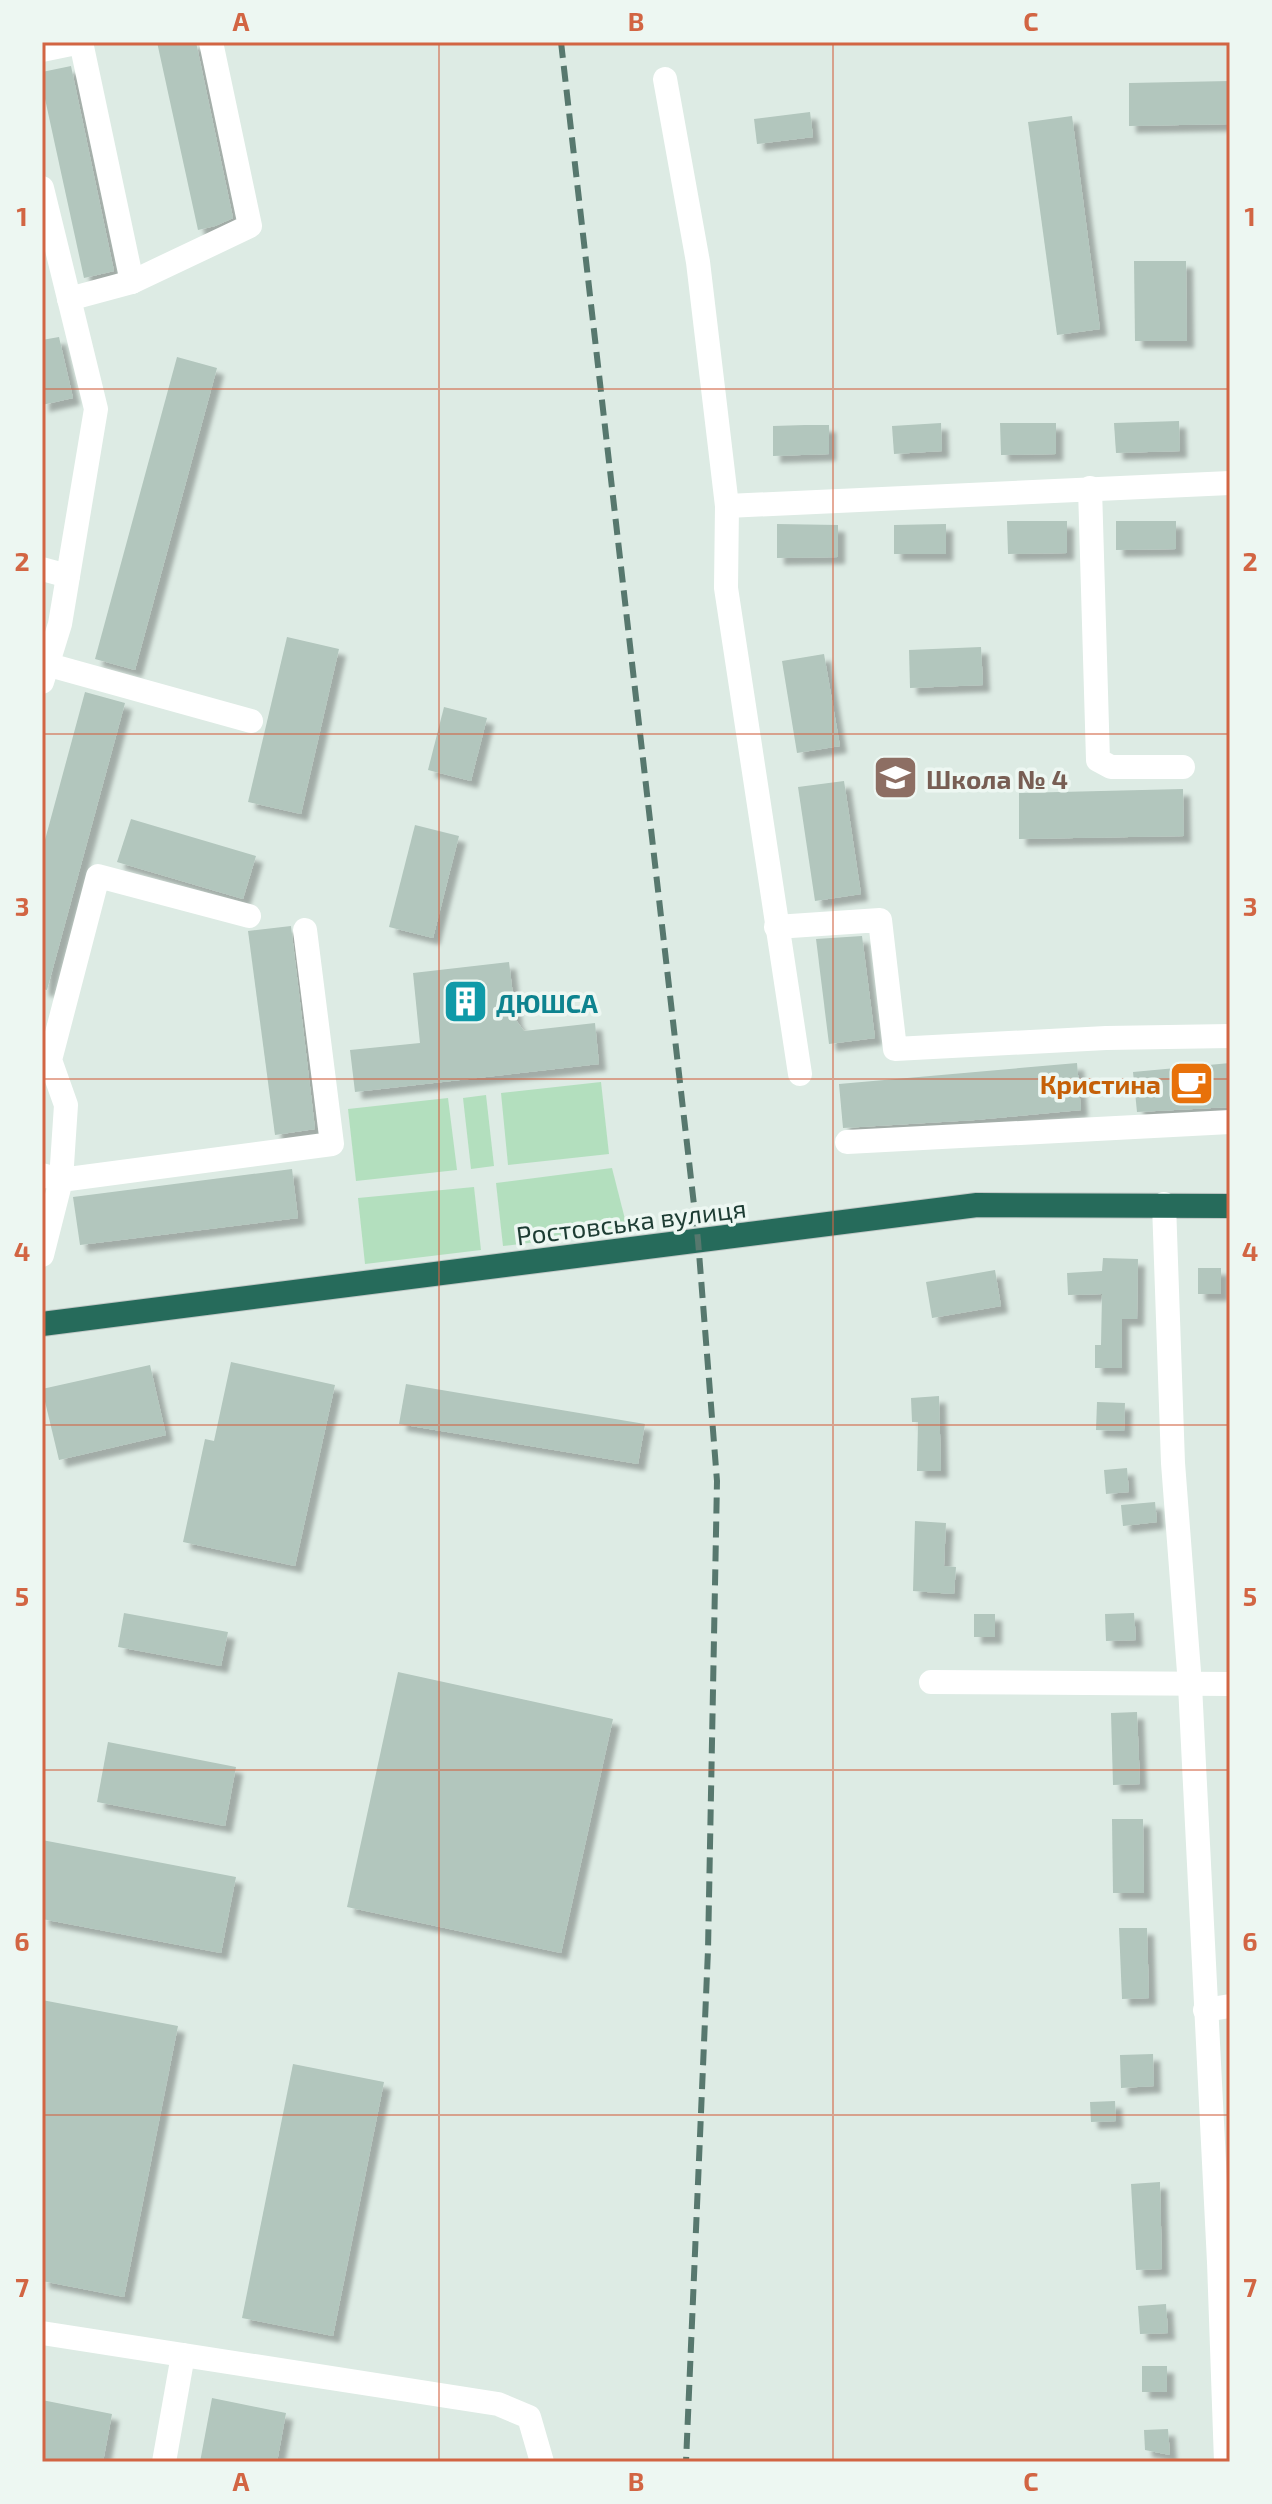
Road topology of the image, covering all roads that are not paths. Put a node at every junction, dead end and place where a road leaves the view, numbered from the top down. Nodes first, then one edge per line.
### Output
1 (81, 42) edge
2 (211, 42) edge
3 (42, 50) edge
4 (665, 79) dead end
5 (42, 188) edge
6 (49, 244) edge
7 (132, 282) junction
8 (69, 299) junction
9 (1230, 483) edge
10 (1090, 488) junction
11 (727, 506) junction
12 (42, 569) edge
13 (68, 576) junction
14 (44, 670) edge
15 (251, 721) dead end
16 (1183, 767) dead end
17 (249, 916) dead end
18 (776, 927) junction
19 (305, 930) dead end
20 (1230, 1036) edge
21 (800, 1074) dead end
22 (1230, 1122) edge
23 (847, 1142) dead end
24 (52, 1178) edge
25 (1164, 1204) junction
26 (1230, 1206) edge
27 (42, 1255) edge
28 (42, 1324) edge
29 (931, 1682) dead end
30 (1230, 1684) edge
31 (1190, 1685) junction
32 (1230, 2006) edge
33 (1205, 2010) junction
34 (1225, 2261) edge
35 (42, 2333) edge
36 (183, 2355) junction
37 (164, 2462) edge
38 (542, 2462) edge
39 (1226, 2462) edge

1 - 3 street
1 - 7 street
2 - 7 street
4 - 11 street
5 - 6 street
6 - 8 street
7 - 8 street
8 - 13 street
9 - 10 street
10 - 11 street
10 - 16 street
11 - 18 street
12 - 13 street
13 - 14 street
14 - 15 street
17 - 24 street
18 - 20 street
18 - 21 street
19 - 24 street
22 - 23 street
24 - 27 street
25 - 26 highway, Ростовська вулиця
25 - 28 highway, Ростовська вулиця
25 - 31 street
29 - 31 street
30 - 31 street
31 - 33 street
32 - 33 street
33 - 34 street
34 - 39 street
35 - 36 street
36 - 37 street
36 - 38 street

